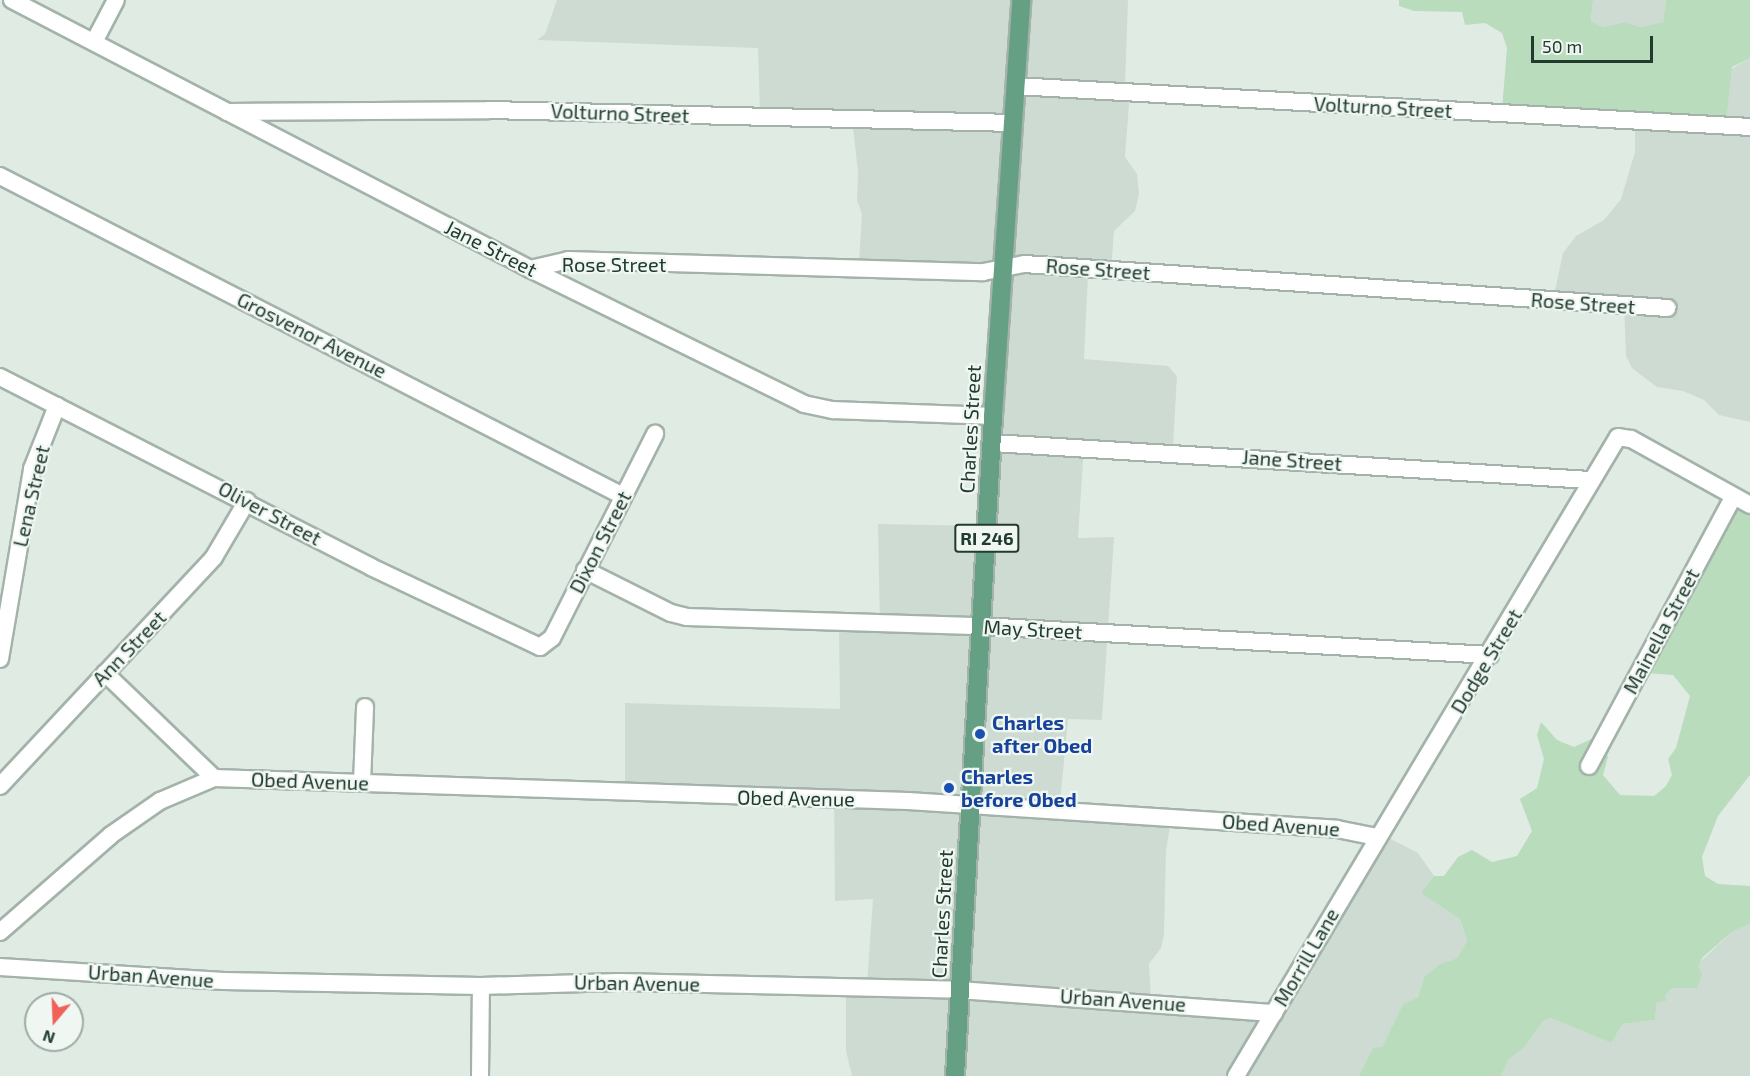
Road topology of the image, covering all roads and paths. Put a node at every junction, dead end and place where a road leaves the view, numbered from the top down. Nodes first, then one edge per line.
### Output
1 (12, 0) edge
2 (117, 0) edge
3 (1021, 0) edge
4 (94, 42) junction
5 (1015, 86) junction
6 (227, 112) junction
7 (1012, 123) junction
8 (1750, 126) edge
9 (2, 182) edge
10 (1003, 267) junction
11 (530, 269) junction
12 (1667, 308) dead end
13 (0, 377) edge
14 (57, 406) junction
15 (993, 416) junction
16 (655, 434) dead end
17 (993, 443) junction
18 (1590, 480) junction
19 (623, 496) junction
20 (1734, 496) junction
21 (247, 501) junction
22 (1750, 505) edge
23 (585, 570) junction
24 (981, 626) junction
25 (540, 647) joint
26 (1490, 656) junction
27 (0, 659) edge
28 (105, 673) junction
29 (364, 706) dead end
30 (1589, 766) dead end
31 (214, 778) junction
32 (362, 783) junction
33 (0, 786) edge
34 (970, 805) junction
35 (1377, 837) junction
36 (0, 932) edge
37 (0, 967) edge
38 (482, 986) junction
39 (960, 990) junction
40 (1274, 1013) junction
41 (480, 1076) edge
42 (956, 1076) edge
43 (1236, 1076) edge

1 - 4 street, Jane Street
2 - 4 street
3 - 5 main road, Charles Street / RI 246
4 - 6 street, Jane Street
5 - 7 main road, Charles Street / RI 246
5 - 8 street, Volturno Street
6 - 7 street, Volturno Street
6 - 11 street, Jane Street
7 - 10 main road, Charles Street / RI 246
9 - 19 street, Grosvenor Avenue
10 - 11 street, Rose Street
10 - 12 street, Rose Street
10 - 15 main road, Charles Street / RI 246
11 - 15 street, Jane Street
13 - 14 street, Oliver Street
14 - 21 street, Oliver Street
14 - 27 street, Lena Street
15 - 17 main road, Charles Street / RI 246
16 - 19 street, Dixon Street
17 - 18 street, Jane Street
17 - 24 main road, Charles Street / RI 246
18 - 20 street, Dodge Street
18 - 26 street, Dodge Street
19 - 23 street, Dixon Street
20 - 22 street
20 - 30 street, Mainella Street
21 - 25 street, Oliver Street
21 - 28 street, Ann Street
23 - 24 street, May Street
23 - 25 street, Dixon Street
24 - 26 street, May Street
24 - 34 main road, Charles Street / RI 246
26 - 35 street, Dodge Street
28 - 31 street
28 - 33 street, Ann Street
29 - 32 street
31 - 32 street, Obed Avenue
31 - 36 street, Obed Avenue
32 - 34 street, Obed Avenue
34 - 35 street, Obed Avenue
34 - 39 main road, Charles Street / RI 246
35 - 40 street, Morrill Lane
37 - 38 street, Urban Avenue
38 - 39 street, Urban Avenue
38 - 41 street
39 - 40 street, Urban Avenue
39 - 42 main road, Charles Street / RI 246
40 - 43 street, Morrill Lane

